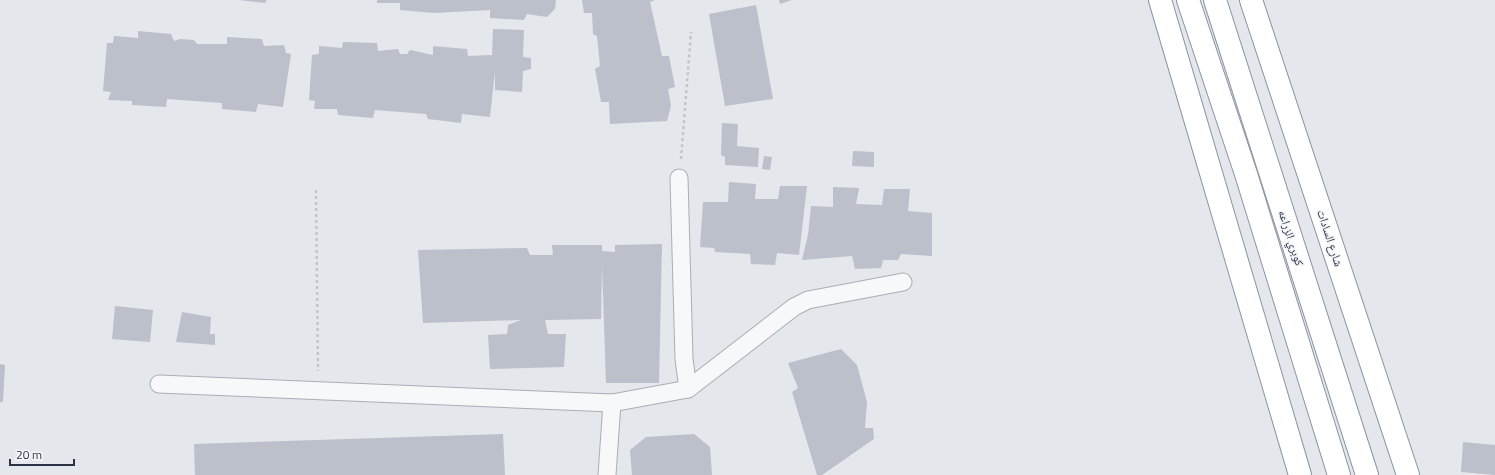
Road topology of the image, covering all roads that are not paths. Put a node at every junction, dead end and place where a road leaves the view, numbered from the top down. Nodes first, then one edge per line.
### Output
1 (1160, 0) edge
2 (1188, 0) edge
3 (1215, 0) edge
4 (1251, 0) edge
5 (680, 178) road end
6 (903, 282) dead end
7 (159, 384) dead end
8 (688, 390) junction
9 (612, 404) junction
10 (607, 475) edge
11 (1300, 475) edge
12 (1339, 475) edge
13 (1368, 475) edge
14 (1408, 475) edge

1 - 11 highway
2 - 12 highway, كوبري الزراعه
3 - 13 highway, كوبري الزراعه
4 - 14 highway, شارع السادات
5 - 8 street
6 - 8 street
7 - 9 street
8 - 9 street
9 - 10 street

